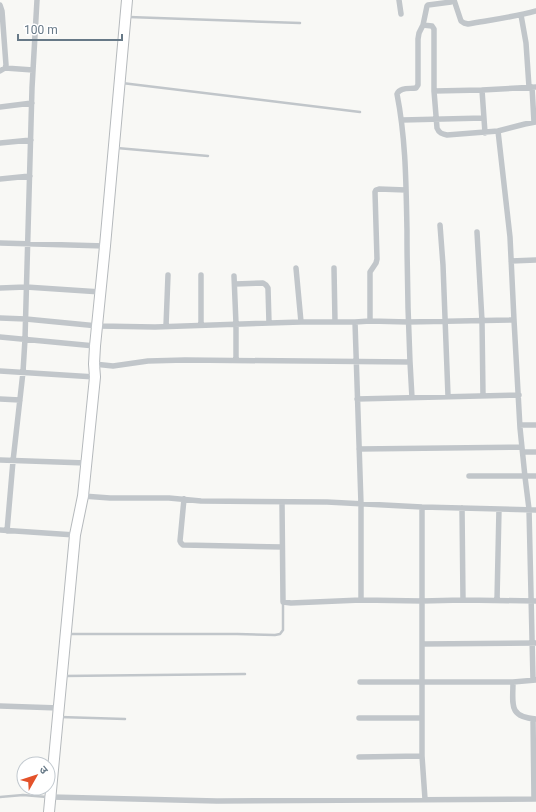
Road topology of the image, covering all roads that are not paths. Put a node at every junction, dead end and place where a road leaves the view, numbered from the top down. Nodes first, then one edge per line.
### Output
1 (37, 0) edge
2 (127, 0) edge
3 (399, 0) edge
4 (454, 0) edge
5 (0, 5) edge
6 (536, 11) edge
7 (401, 14) dead end
8 (521, 15) junction
9 (125, 16) junction
10 (300, 23) dead end
11 (423, 24) junction
12 (2, 69) edge
13 (33, 70) junction
14 (119, 83) junction
15 (532, 87) edge
16 (482, 90) junction
17 (434, 91) junction
18 (32, 103) junction
19 (0, 107) edge
20 (360, 112) dead end
21 (484, 118) junction
22 (436, 119) junction
23 (402, 120) junction
24 (535, 122) edge
25 (498, 131) junction
26 (485, 133) junction
27 (31, 140) junction
28 (0, 143) edge
29 (114, 148) junction
30 (208, 156) dead end
31 (30, 176) junction
32 (0, 179) edge
33 (406, 190) junction
34 (440, 226) dead end
35 (477, 232) dead end
36 (0, 243) edge
37 (28, 244) junction
38 (105, 246) junction
39 (536, 260) edge
40 (511, 261) junction
41 (296, 268) dead end
42 (334, 268) dead end
43 (168, 275) dead end
44 (201, 275) dead end
45 (234, 276) dead end
46 (234, 284) junction
47 (26, 287) junction
48 (0, 288) edge
49 (100, 292) junction
50 (0, 318) edge
51 (26, 319) junction
52 (514, 320) junction
53 (370, 321) junction
54 (482, 321) junction
55 (301, 322) junction
56 (335, 322) junction
57 (355, 322) junction
58 (408, 322) junction
59 (445, 322) junction
60 (269, 323) junction
61 (236, 324) junction
62 (201, 325) junction
63 (98, 326) junction
64 (166, 326) junction
65 (0, 338) edge
66 (25, 339) junction
67 (95, 346) junction
68 (236, 360) junction
69 (356, 362) junction
70 (410, 362) junction
71 (94, 364) junction
72 (0, 371) edge
73 (23, 372) junction
74 (95, 377) junction
75 (448, 396) junction
76 (483, 396) junction
77 (518, 396) junction
78 (412, 398) junction
79 (0, 399) edge
80 (357, 399) junction
81 (20, 400) junction
82 (520, 425) junction
83 (536, 425) edge
84 (359, 450) junction
85 (522, 450) junction
86 (536, 452) edge
87 (0, 460) edge
88 (13, 461) junction
89 (86, 463) junction
90 (469, 476) dead end
91 (536, 476) edge
92 (525, 477) junction
93 (83, 496) junction
94 (184, 499) junction
95 (282, 502) junction
96 (361, 504) junction
97 (422, 507) junction
98 (462, 508) junction
99 (500, 509) junction
100 (529, 509) junction
101 (536, 510) edge
102 (0, 530) edge
103 (7, 530) junction
104 (75, 535) junction
105 (282, 547) junction
106 (362, 600) junction
107 (463, 600) junction
108 (497, 600) junction
109 (534, 601) edge
110 (283, 602) junction
111 (422, 602) junction
112 (66, 634) junction
113 (534, 643) edge
114 (422, 644) junction
115 (246, 674) dead end
116 (62, 676) junction
117 (535, 680) edge
118 (360, 682) dead end
119 (422, 682) junction
120 (513, 682) junction
121 (0, 706) edge
122 (59, 712) junction
123 (359, 718) dead end
124 (422, 718) junction
125 (125, 719) dead end
126 (535, 719) edge
127 (422, 756) junction
128 (359, 757) dead end
129 (0, 797) edge
130 (51, 797) junction
131 (425, 799) junction
132 (535, 799) edge
133 (49, 812) edge

1 - 13 street
2 - 9 highway
3 - 7 street
4 - 8 street
4 - 11 street
5 - 12 street
6 - 8 street
8 - 15 street
9 - 10 lane
9 - 14 highway
11 - 17 street
11 - 23 street
12 - 13 street
13 - 18 street
14 - 20 lane
14 - 29 highway
15 - 16 street
15 - 24 street
16 - 17 street
16 - 21 street
17 - 22 street
18 - 19 street
18 - 27 street
21 - 22 street
21 - 26 street
22 - 23 street
22 - 26 street
23 - 33 street
24 - 25 street
25 - 26 street
25 - 40 street
27 - 28 street
27 - 31 street
29 - 30 lane
29 - 38 highway
31 - 32 street
31 - 37 street
33 - 53 street
33 - 58 street
34 - 59 street
35 - 54 street
36 - 37 street
37 - 38 street
37 - 47 street
38 - 49 highway
39 - 40 street
40 - 52 street
41 - 55 street
42 - 56 street
43 - 64 street
44 - 62 street
45 - 46 street
46 - 60 street
46 - 61 street
47 - 48 street
47 - 49 street
47 - 51 street
49 - 63 highway
50 - 51 street
51 - 63 street
51 - 66 street
52 - 54 street
52 - 77 street
53 - 57 street
53 - 58 street
54 - 59 street
54 - 76 street
55 - 56 street
55 - 60 street
56 - 57 street
57 - 69 street
58 - 59 street
58 - 70 street
59 - 75 street
60 - 61 street
61 - 62 street
61 - 68 street
62 - 64 street
63 - 64 street
63 - 67 highway
65 - 66 street
66 - 67 street
66 - 73 street
67 - 71 highway
68 - 69 street
68 - 71 street
69 - 70 street
69 - 80 street
70 - 78 street
71 - 74 highway
72 - 73 street
73 - 74 street
73 - 81 street
74 - 89 highway
75 - 76 street
75 - 78 street
76 - 77 street
77 - 82 street
78 - 80 street
79 - 81 street
80 - 84 street
81 - 88 street
82 - 83 street
82 - 85 street
84 - 85 street
84 - 96 street
85 - 86 street
85 - 92 street
87 - 88 street
88 - 89 street
88 - 103 street
89 - 93 highway
90 - 92 street
91 - 92 street
92 - 100 street
93 - 94 street
93 - 104 highway
94 - 95 street
94 - 105 street
95 - 96 street
95 - 105 street
96 - 97 street
96 - 106 street
97 - 98 street
97 - 111 street
98 - 99 street
98 - 107 street
99 - 100 street
99 - 108 street
100 - 101 street
100 - 109 street
102 - 103 street
103 - 104 street
104 - 112 highway
105 - 110 street
106 - 110 street
106 - 111 street
107 - 108 street
107 - 111 street
108 - 109 street
109 - 113 street
110 - 112 lane
111 - 114 street
112 - 116 highway
113 - 114 street
113 - 117 street
114 - 119 street
115 - 116 lane
116 - 122 highway
117 - 120 street
118 - 119 street
119 - 120 street
119 - 124 street
120 - 126 street
121 - 122 street
122 - 125 lane
122 - 130 highway
123 - 124 street
124 - 127 street
126 - 132 street
127 - 128 street
127 - 131 street
129 - 130 lane
130 - 131 street
130 - 133 highway
131 - 132 street

